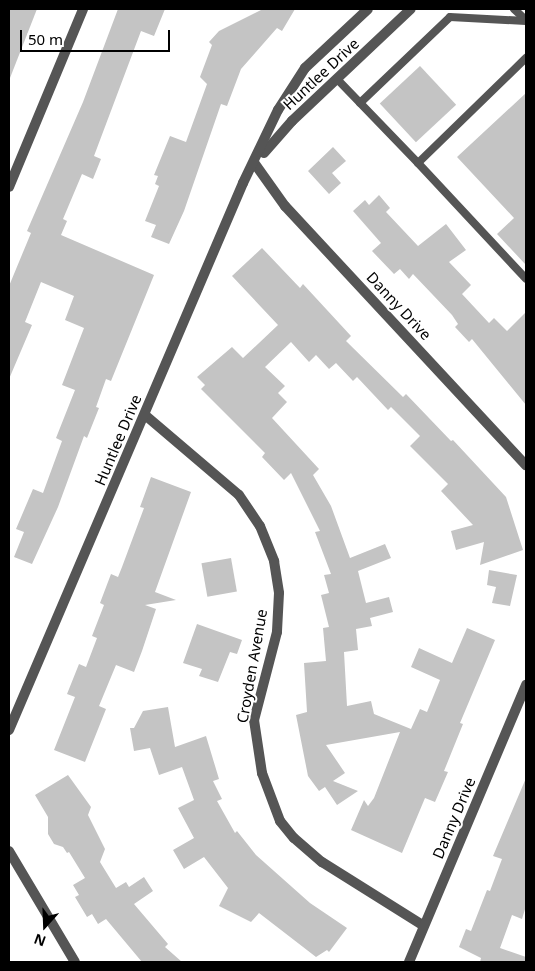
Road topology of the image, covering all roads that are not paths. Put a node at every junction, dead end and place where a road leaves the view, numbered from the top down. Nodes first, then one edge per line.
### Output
1 (83, 9) edge
2 (368, 9) edge
3 (411, 9) edge
4 (514, 9) edge
5 (526, 21) edge
6 (526, 58) edge
7 (337, 79) junction
8 (360, 103) junction
9 (418, 163) junction
10 (255, 164) junction
11 (9, 187) edge
12 (526, 279) edge
13 (145, 415) junction
14 (526, 465) edge
15 (526, 685) edge
16 (9, 730) edge
17 (9, 851) edge
18 (424, 926) junction
19 (75, 962) edge
20 (408, 962) edge

1 - 11 street
2 - 10 street, Huntlee Drive
3 - 7 street, Huntlee Drive
4 - 5 lane
5 - 8 lane
6 - 9 lane
7 - 8 lane
7 - 10 street, Huntlee Drive
8 - 9 lane
9 - 12 lane
10 - 13 street, Huntlee Drive
10 - 14 street, Danny Drive
13 - 16 street, Huntlee Drive
13 - 18 street, Croyden Avenue
15 - 18 street, Danny Drive
17 - 19 street
18 - 20 street, Danny Drive

